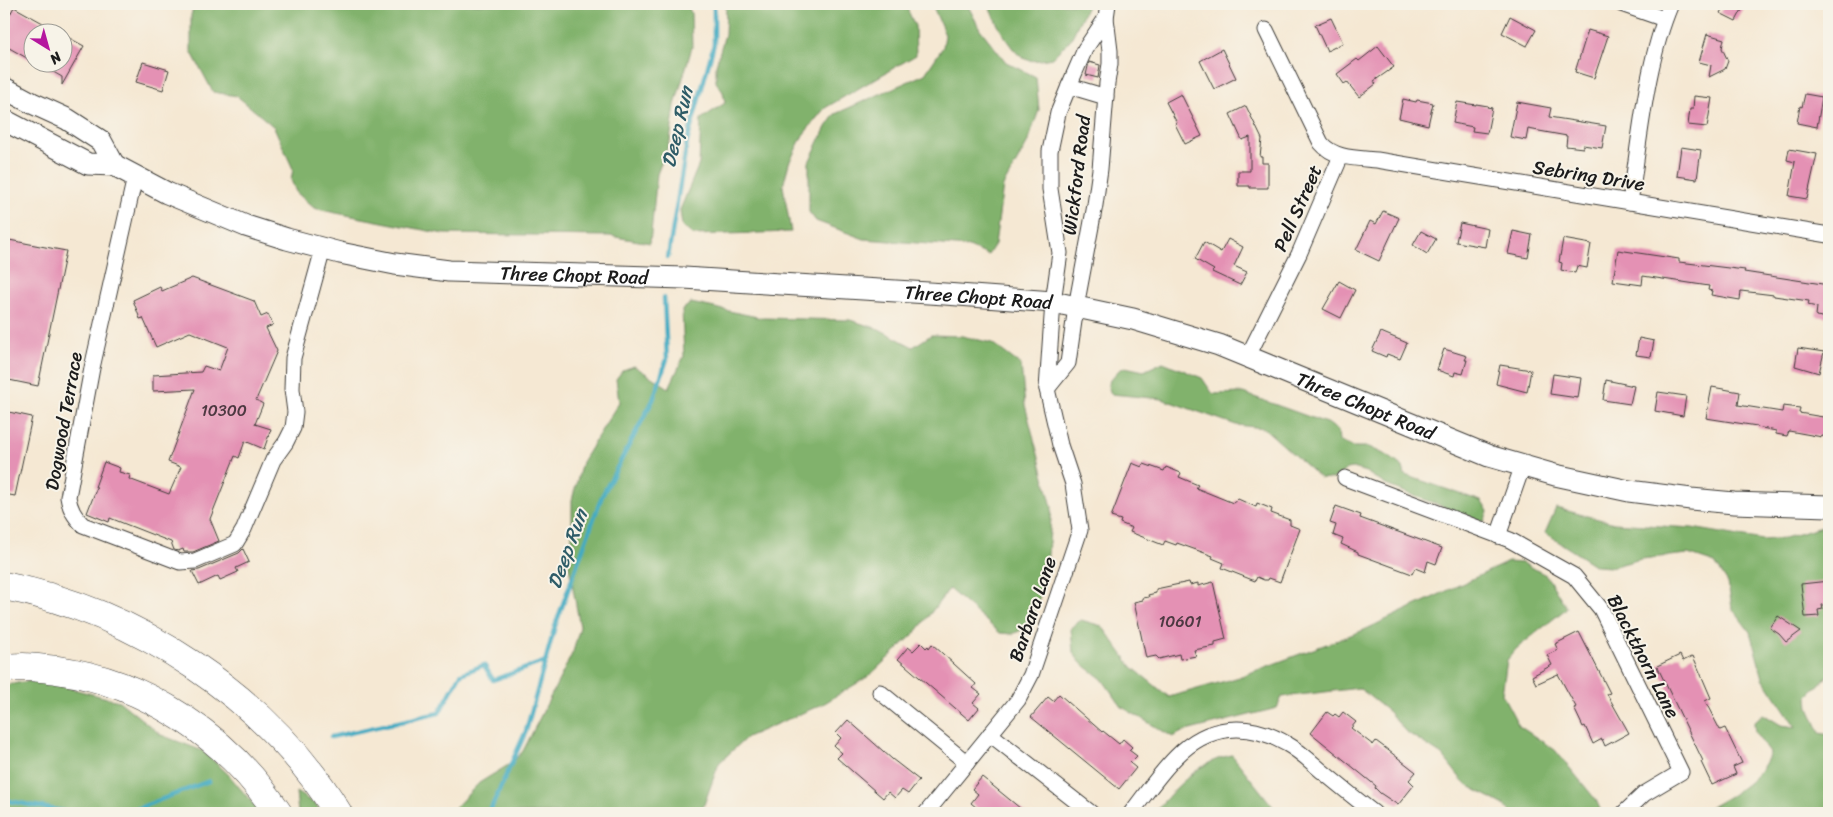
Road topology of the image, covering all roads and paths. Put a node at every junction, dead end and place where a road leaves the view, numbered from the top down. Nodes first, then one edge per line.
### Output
1 (1621, 4) edge
2 (1670, 4) edge
3 (1107, 11) edge
4 (1664, 19) junction
5 (1266, 30) dead end
6 (1070, 86) junction
7 (4, 88) edge
8 (1106, 97) junction
9 (4, 120) edge
10 (1341, 156) junction
11 (114, 165) junction
12 (135, 177) junction
13 (1630, 202) junction
14 (1829, 235) edge
15 (323, 249) junction
16 (1053, 302) junction
17 (1076, 307) junction
18 (1248, 356) junction
19 (1047, 389) junction
20 (1523, 465) junction
21 (1345, 478) dead end
22 (1829, 506) edge
23 (1498, 536) junction
24 (4, 586) edge
25 (4, 669) edge
26 (880, 692) dead end
27 (990, 734) junction
28 (967, 763) junction
29 (278, 813) edge
30 (338, 813) edge
31 (926, 813) edge
32 (1090, 813) edge
33 (1130, 813) edge
34 (1374, 813) edge
35 (1624, 813) edge

1 - 4 street
2 - 4 street
3 - 6 street
3 - 8 street
4 - 13 street
5 - 10 street, Pell Street
6 - 8 street, Wickford Road
6 - 16 street, Wickford Road
7 - 11 main road
8 - 17 street, Wickford Road
9 - 11 main road, Three Chopt Road
10 - 13 street, Sebring Drive
10 - 18 street, Pell Street
11 - 12 main road, Three Chopt Road
12 - 15 main road, Three Chopt Road
12 - 15 street, Dogwood Terrace
13 - 14 street, Sebring Drive
15 - 16 main road, Three Chopt Road
16 - 17 main road, Three Chopt Road
16 - 19 street, Barbara Lane
17 - 18 main road, Three Chopt Road
17 - 19 street
18 - 20 main road, Three Chopt Road
19 - 27 street, Barbara Lane
20 - 22 main road, Three Chopt Road
20 - 23 street
21 - 23 street, Blackthorn Lane
23 - 35 street, Blackthorn Lane
24 - 30 highway
25 - 29 highway
26 - 28 street
27 - 28 street, Barbara Lane
27 - 32 street
28 - 31 street, Barbara Lane
33 - 34 street

